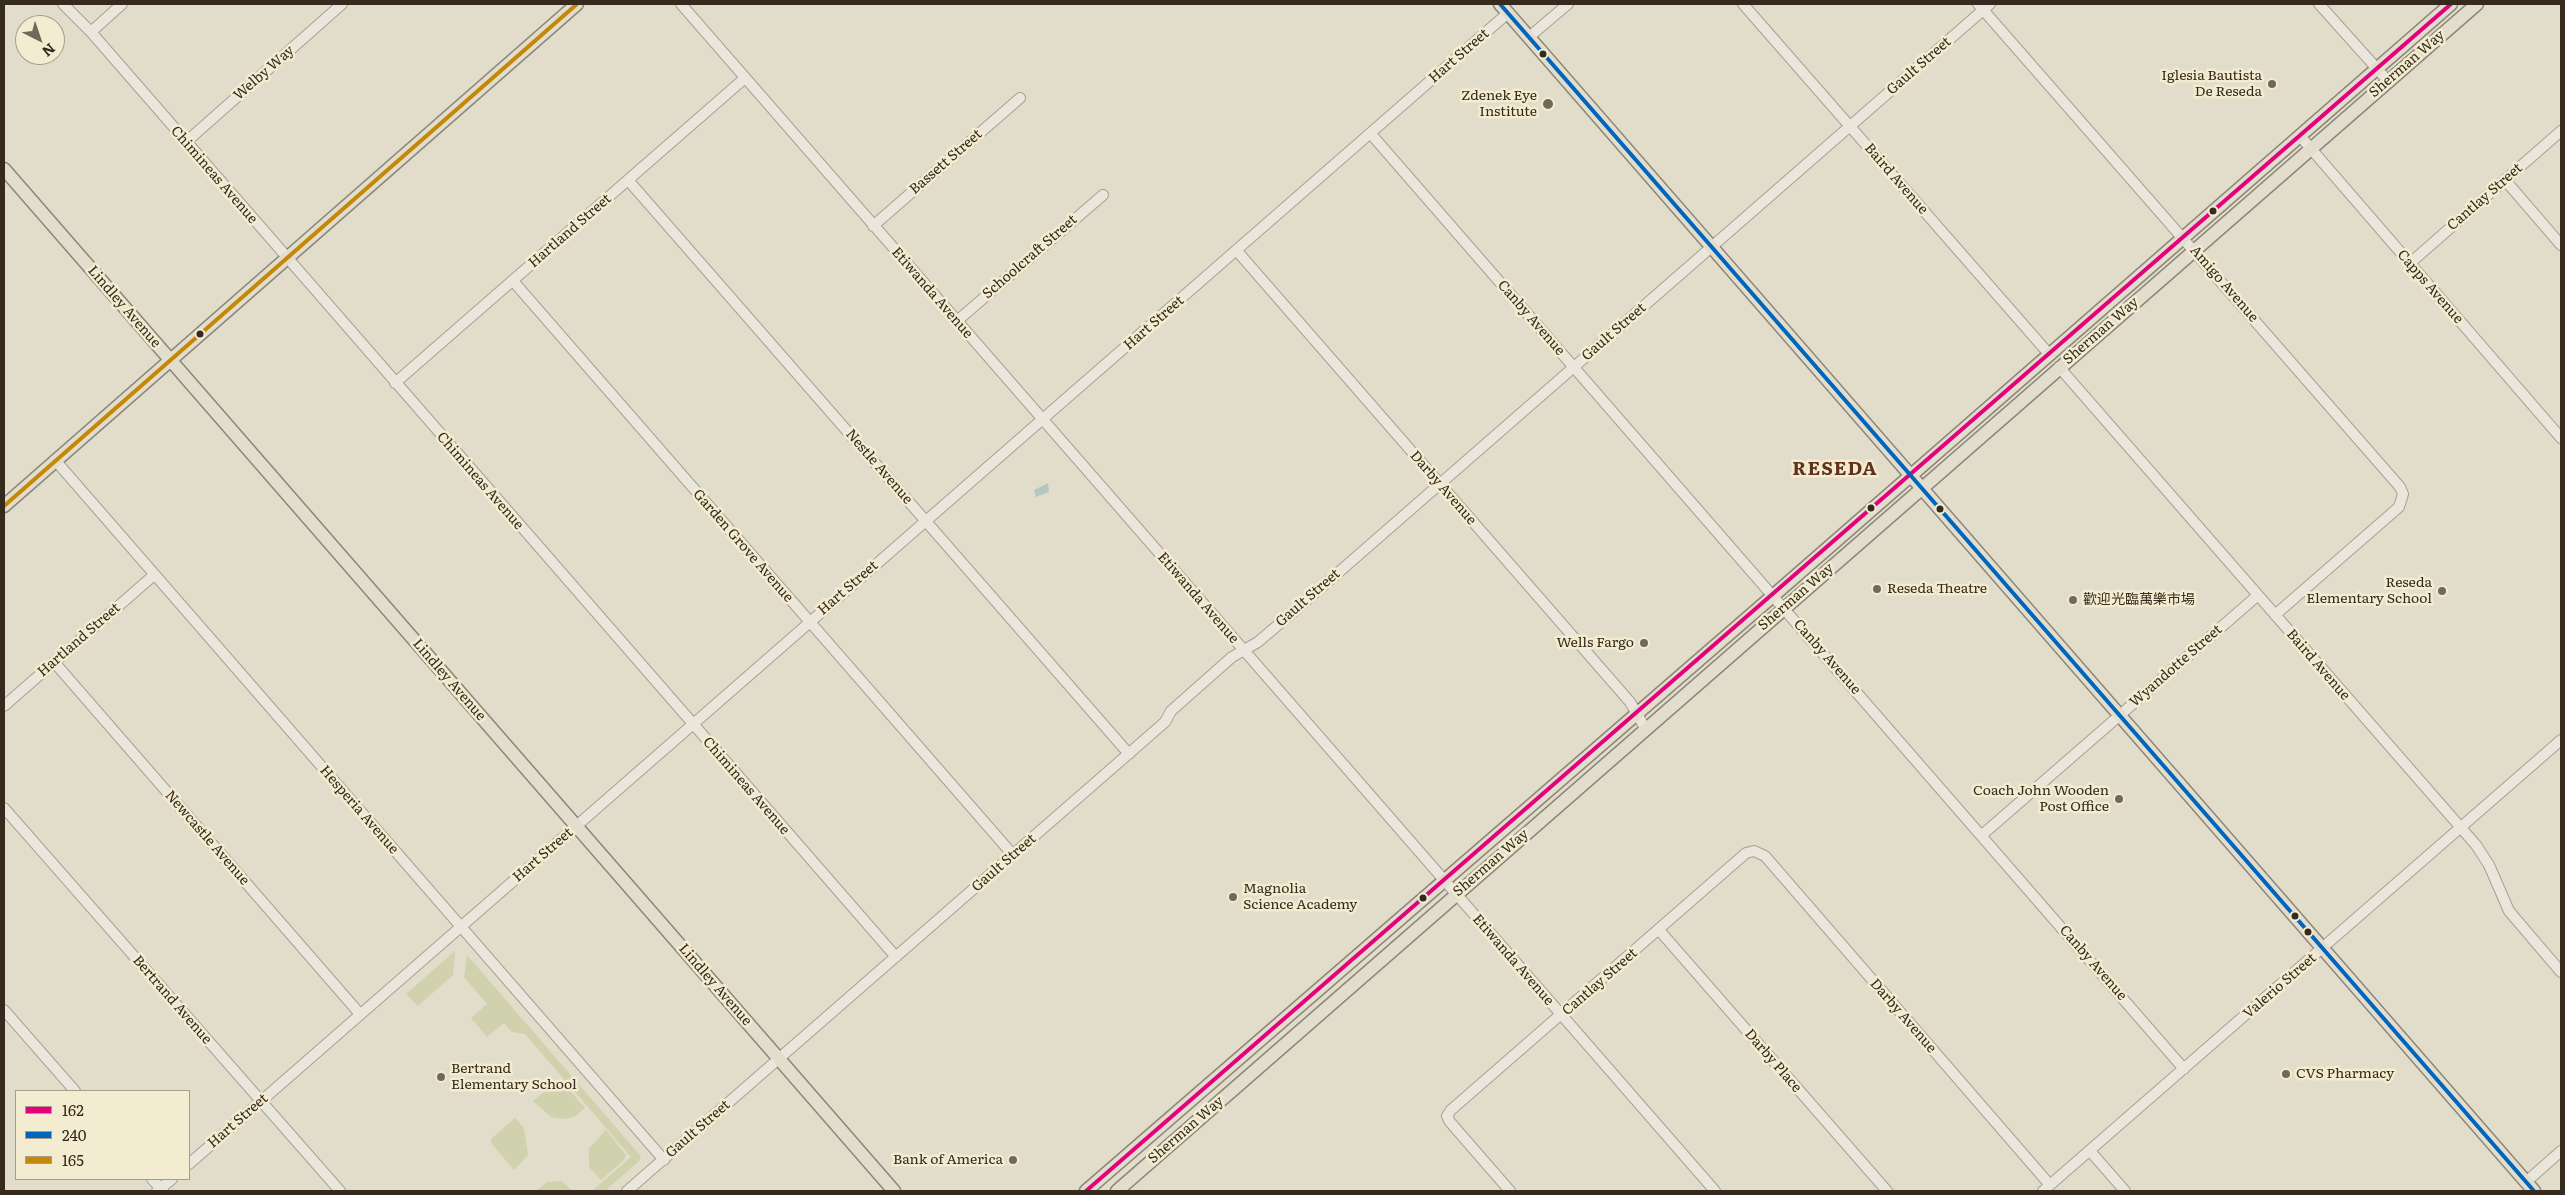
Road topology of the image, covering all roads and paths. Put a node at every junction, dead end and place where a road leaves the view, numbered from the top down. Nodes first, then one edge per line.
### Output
1 (63, 4) edge
2 (122, 4) edge
3 (342, 4) edge
4 (577, 4) edge
5 (681, 4) edge
6 (1568, 4) edge
7 (1743, 4) edge
8 (2319, 4) edge
9 (2451, 4) edge
10 (2477, 4) edge
11 (1984, 6) edge
12 (1504, 8) edge
13 (91, 32) junction
14 (1529, 37) junction
15 (2377, 68) junction
16 (744, 78) junction
17 (2388, 81) junction
18 (1020, 98) dead end
19 (1850, 126) junction
20 (2561, 131) edge
21 (1371, 134) junction
22 (2300, 136) junction
23 (186, 142) junction
24 (2310, 149) junction
25 (4, 169) edge
26 (628, 180) junction
27 (2505, 180) junction
28 (1103, 195) dead end
29 (873, 226) junction
30 (2183, 237) junction
31 (2561, 245) edge
32 (1712, 247) junction
33 (2194, 250) junction
34 (1236, 251) junction
35 (287, 258) junction
36 (2409, 264) junction
37 (513, 281) junction
38 (957, 321) junction
39 (2048, 354) junction
40 (170, 360) junction
41 (1574, 367) junction
42 (2059, 367) junction
43 (395, 383) junction
44 (1042, 420) junction
45 (2561, 438) edge
46 (55, 460) junction
47 (1911, 475) junction
48 (1440, 484) junction
49 (1922, 488) junction
50 (4, 506) edge
51 (926, 520) junction
52 (154, 575) junction
53 (1774, 595) junction
54 (2257, 596) junction
55 (1784, 608) junction
56 (2275, 615) junction
57 (810, 622) junction
58 (1245, 651) junction
59 (54, 662) junction
60 (4, 706) edge
61 (1638, 713) junction
62 (2121, 715) junction
63 (693, 724) junction
64 (1645, 728) junction
65 (2560, 745) edge
66 (1129, 754) junction
67 (4, 808) edge
68 (577, 826) junction
69 (2461, 828) junction
70 (1982, 835) junction
71 (1754, 851) joint
72 (1013, 855) junction
73 (1445, 881) junction
74 (1456, 894) junction
75 (461, 926) junction
76 (1659, 930) junction
77 (2323, 948) junction
78 (896, 957) junction
79 (2561, 972) edge
80 (4, 1010) edge
81 (360, 1014) junction
82 (1562, 1015) junction
83 (779, 1059) junction
84 (2184, 1069) junction
85 (74, 1090) edge
86 (261, 1101) junction
87 (2090, 1150) junction
88 (2561, 1151) edge
89 (664, 1160) junction
90 (190, 1163) edge
91 (171, 1180) edge
92 (2530, 1186) edge
93 (2047, 1188) edge
94 (160, 1190) edge
95 (340, 1191) edge
96 (627, 1191) edge
97 (894, 1191) edge
98 (1086, 1191) edge
99 (1117, 1191) edge
100 (1510, 1191) edge
101 (1715, 1191) edge
102 (1887, 1191) edge
103 (2125, 1191) edge

1 - 13 street, Chimineas Avenue
2 - 13 street
3 - 23 street, Welby Way
4 - 35 main road
5 - 16 street, Etiwanda Avenue
6 - 14 street
7 - 19 street, Baird Avenue
8 - 15 street
9 - 15 main road, Sherman Way
10 - 17 main road, Sherman Way
11 - 19 street, Gault Street
11 - 30 street, Amigo Avenue
12 - 14 main road
12 - 21 street, Hart Street
13 - 23 street, Chimineas Avenue
14 - 32 main road
15 - 17 street
15 - 22 main road, Sherman Way
16 - 26 street, Hartland Street
16 - 29 street, Etiwanda Avenue
17 - 24 main road, Sherman Way
18 - 29 street, Bassett Street
19 - 32 street, Gault Street
19 - 39 street, Baird Avenue
20 - 27 street, Cantlay Street
21 - 34 street, Hart Street
21 - 41 street, Canby Avenue
22 - 24 street, Capps Avenue
22 - 30 main road, Sherman Way
23 - 35 street, Chimineas Avenue
24 - 33 main road, Sherman Way
24 - 36 street, Capps Avenue
25 - 40 main road, Lindley Avenue
26 - 37 street, Hartland Street
26 - 51 street, Nestle Avenue
27 - 31 street
27 - 36 street, Cantlay Street
28 - 38 street, Schoolcraft Street
29 - 38 street, Etiwanda Avenue
30 - 33 street, Amigo Avenue
30 - 39 main road, Sherman Way
32 - 41 street, Gault Street
32 - 47 main road
33 - 42 main road, Sherman Way
33 - 56 street, Amigo Avenue
34 - 44 street, Hart Street
34 - 48 street, Darby Avenue
35 - 40 main road
35 - 43 street, Chimineas Avenue
36 - 45 street, Capps Avenue
37 - 43 street, Hartland Street
37 - 57 street, Garden Grove Avenue
38 - 44 street, Etiwanda Avenue
39 - 42 main road
39 - 47 main road, Sherman Way
40 - 46 main road
40 - 68 main road, Lindley Avenue
41 - 48 street, Gault Street
41 - 53 street, Canby Avenue
42 - 49 main road, Sherman Way
42 - 54 street, Baird Avenue
43 - 63 street, Chimineas Avenue
44 - 51 street, Hart Street
44 - 58 street, Etiwanda Avenue
46 - 50 main road
46 - 52 street, Hesperia Avenue
47 - 49 main road
47 - 53 main road, Sherman Way
48 - 58 street, Gault Street
48 - 61 street, Darby Avenue
49 - 55 main road, Sherman Way
49 - 62 main road
51 - 57 street, Hart Street
51 - 66 street, Nestle Avenue
52 - 59 street, Hartland Street
52 - 75 street, Hesperia Avenue
53 - 55 street, Canby Avenue
53 - 61 main road, Sherman Way
54 - 56 street, Baird Avenue
54 - 62 street, Wyandotte Street
55 - 64 main road, Sherman Way
55 - 70 street, Canby Avenue
56 - 69 street, Baird Avenue
57 - 63 street, Hart Street
57 - 72 street, Garden Grove Avenue
58 - 66 street, Gault Street
58 - 73 street, Etiwanda Avenue
59 - 60 street, Hartland Street
59 - 81 street, Newcastle Avenue
61 - 64 street, Darby Avenue
61 - 73 main road, Sherman Way
62 - 70 street, Wyandotte Street
62 - 77 main road
63 - 68 street, Hart Street
63 - 78 street, Chimineas Avenue
64 - 74 main road, Sherman Way
65 - 69 street, Valerio Street
66 - 72 street, Gault Street
67 - 86 street, Bertrand Avenue
68 - 75 street, Hart Street
68 - 83 main road, Lindley Avenue
69 - 77 street, Valerio Street
69 - 79 street, Baird Avenue
70 - 84 street, Canby Avenue
71 - 76 street, Cantlay Street
71 - 93 street, Darby Avenue
72 - 78 street, Gault Street
73 - 74 street, Etiwanda Avenue
73 - 98 main road, Sherman Way
74 - 82 street, Etiwanda Avenue
74 - 99 main road, Sherman Way
75 - 81 street, Hart Street
75 - 89 street, Hesperia Avenue
76 - 82 street, Cantlay Street
76 - 102 street, Darby Place
77 - 84 street, Valerio Street
77 - 92 main road
78 - 83 street, Gault Street
80 - 85 street
81 - 86 street, Hart Street
82 - 100 street, Cantlay Street
82 - 101 street, Etiwanda Avenue
83 - 89 street, Gault Street
83 - 97 main road, Lindley Avenue
84 - 87 street, Valerio Street
86 - 90 street, Hart Street
86 - 95 street, Bertrand Avenue
87 - 93 street, Valerio Street
87 - 103 street
88 - 92 street
89 - 96 street, Gault Street
91 - 94 street

